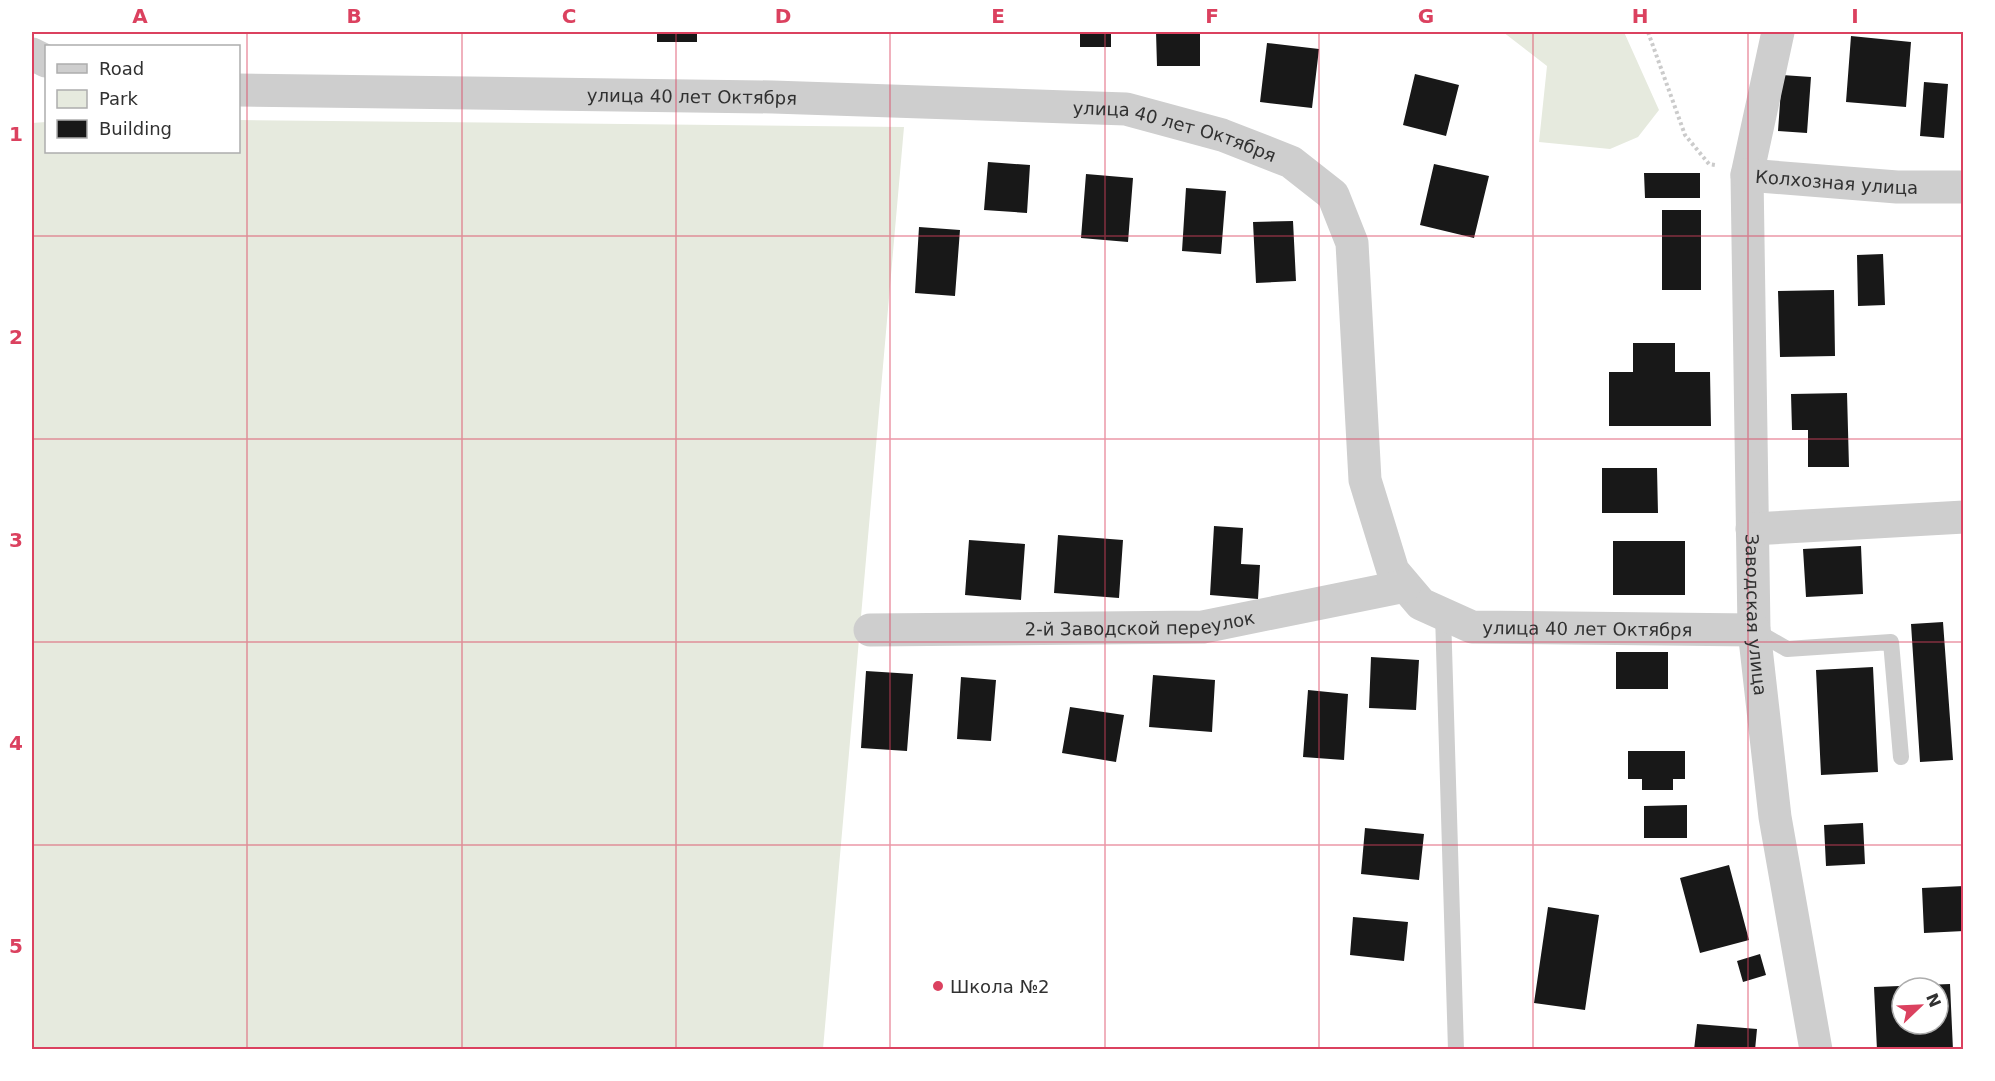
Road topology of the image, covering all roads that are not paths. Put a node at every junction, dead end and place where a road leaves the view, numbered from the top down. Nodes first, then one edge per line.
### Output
1 (1778, 32) edge
2 (240, 90) edge
3 (1748, 175) junction
4 (1964, 186) edge
5 (1964, 518) edge
6 (1752, 529) junction
7 (1405, 586) junction
8 (1443, 614) junction
9 (870, 630) dead end
10 (1754, 630) junction
11 (1901, 757) dead end
12 (1456, 1050) edge
13 (1816, 1050) edge

1 - 3 street, Колхозная улица
2 - 7 street, улица 40 лет Октября
3 - 4 street, Колхозная улица
3 - 6 street, Заводская улица
5 - 6 street
6 - 10 street, Заводская улица
7 - 8 street, улица 40 лет Октября
7 - 9 street, 2-й Заводской переулок
8 - 10 street, улица 40 лет Октября
8 - 12 lane
10 - 11 lane
10 - 13 street, Заводская улица

